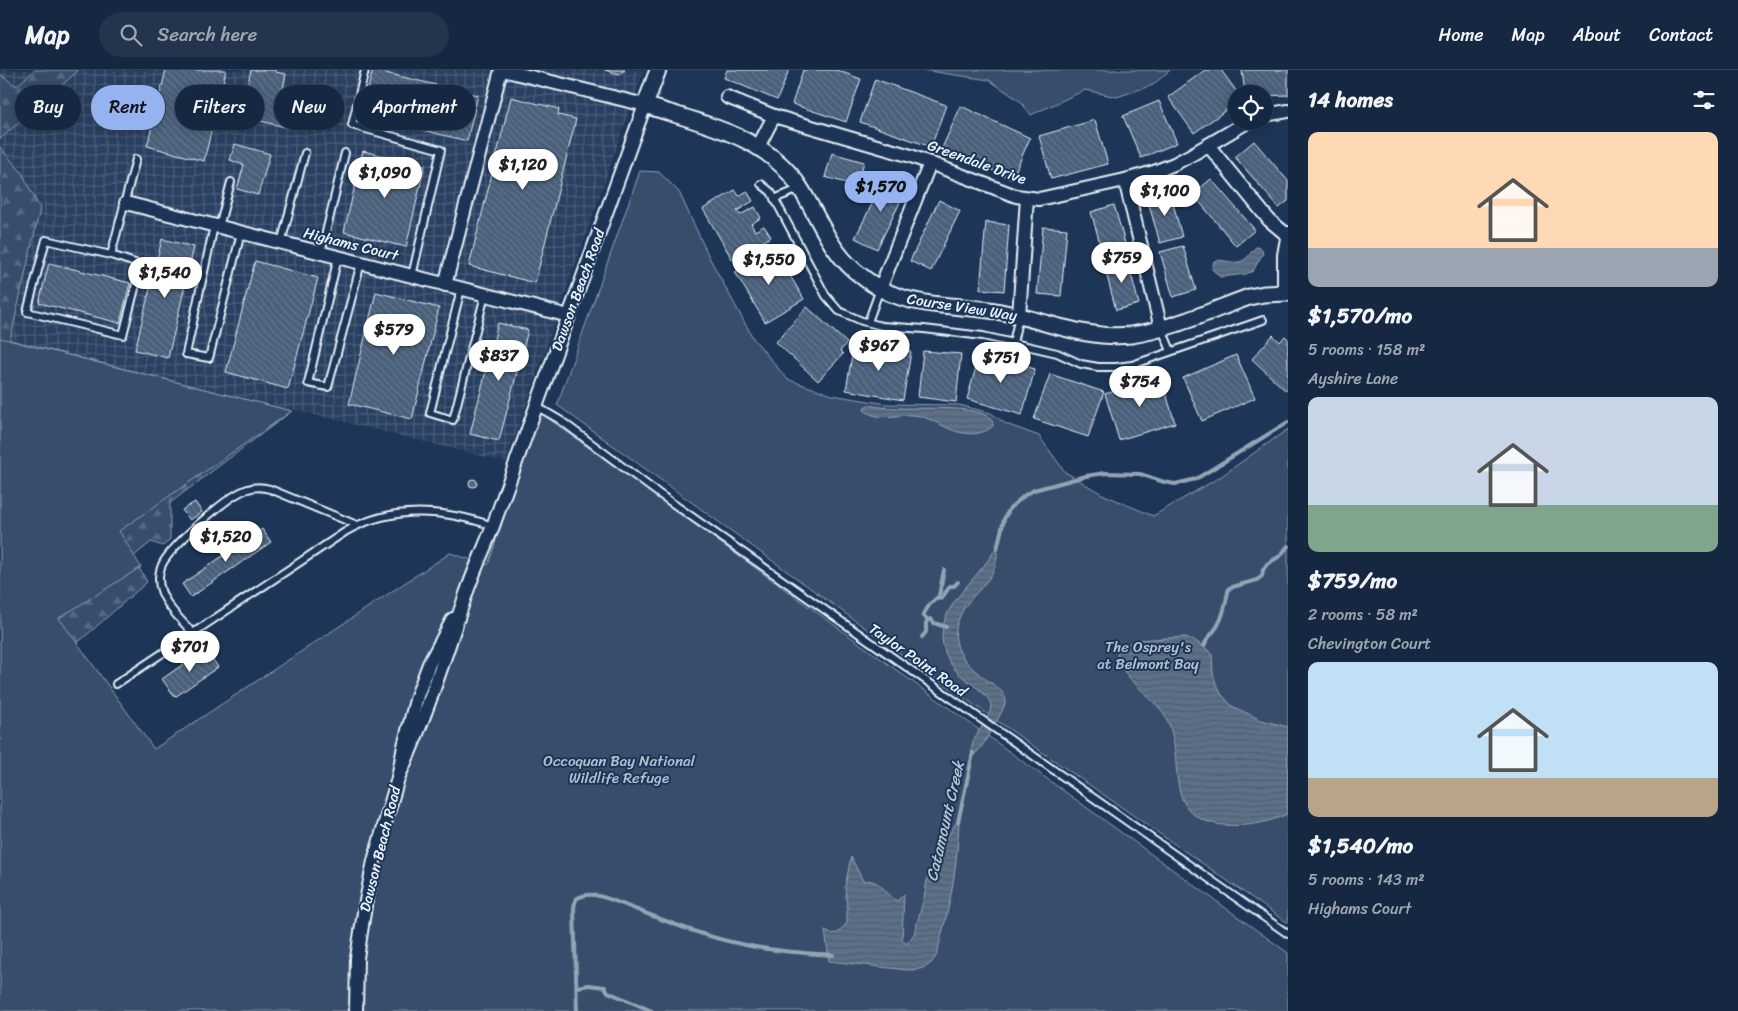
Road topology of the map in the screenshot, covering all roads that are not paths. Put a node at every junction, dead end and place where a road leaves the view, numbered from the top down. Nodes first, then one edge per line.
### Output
1 (365, 70) edge
2 (502, 70) edge
3 (658, 70) edge
4 (727, 96) dead end
5 (645, 105) junction
6 (1288, 111) edge
7 (1273, 114) edge
8 (774, 116) junction
9 (1234, 130) edge
10 (1208, 145) junction
11 (758, 147) junction
12 (305, 153) dead end
13 (345, 153) dead end
14 (136, 159) dead end
15 (930, 163) junction
16 (1126, 180) junction
17 (231, 182) dead end
18 (761, 184) dead end
19 (800, 188) junction
20 (1027, 198) junction
21 (774, 199) junction
22 (126, 203) junction
23 (216, 226) junction
24 (241, 233) junction
25 (1288, 234) edge
26 (281, 243) junction
27 (320, 253) junction
28 (111, 255) junction
29 (338, 258) junction
30 (361, 263) junction
31 (412, 276) junction
32 (445, 285) junction
33 (461, 289) junction
34 (880, 289) junction
35 (1286, 293) edge
36 (485, 295) junction
37 (569, 316) junction
38 (1019, 316) junction
39 (1263, 320) dead end
40 (868, 322) junction
41 (1161, 328) junction
42 (1013, 343) junction
43 (1171, 351) junction
44 (535, 406) junction
45 (357, 525) junction
46 (493, 526) junction
47 (193, 633) junction
48 (116, 684) dead end
49 (1288, 934) edge
50 (356, 1011) edge

1 - 31 lane
2 - 5 street
2 - 32 street
3 - 5 street, Dawson Beach Road
4 - 8 street, Greendale Drive
5 - 11 street, Course View Way
5 - 37 street, Dawson Beach Road
6 - 7 street
8 - 11 street
8 - 15 street, Greendale Drive
9 - 10 street, Greendale Drive
10 - 16 street, Greendale Drive
10 - 25 street
11 - 19 street, Course View Way
12 - 26 lane
13 - 27 lane
14 - 22 lane
15 - 20 street, Greendale Drive
15 - 34 street
16 - 20 street, Greendale Drive
16 - 41 street
17 - 23 lane
18 - 21 lane
19 - 21 lane
19 - 34 street, Course View Way
20 - 38 street
21 - 40 lane
22 - 23 street, Highams Court
22 - 28 lane
23 - 24 street, Highams Court
23 - 24 lane
24 - 26 street, Highams Court
25 - 35 street
26 - 27 street, Highams Court
27 - 29 street, Highams Court
28 - 28 lane
29 - 30 street, Highams Court
29 - 30 lane
30 - 31 street, Highams Court
31 - 32 street, Highams Court
32 - 33 street, Highams Court
33 - 36 street, Highams Court
33 - 36 lane
34 - 38 street, Course View Way
34 - 40 lane
35 - 41 street, Course View Way
36 - 37 street, Highams Court
37 - 44 street, Dawson Beach Road
38 - 41 street, Course View Way
38 - 42 lane
39 - 43 lane
40 - 42 lane
41 - 43 lane
42 - 43 lane
44 - 46 street, Dawson Beach Road
44 - 49 lane, Taylor Point Road
45 - 46 lane
45 - 47 lane
45 - 47 lane
46 - 50 street, Dawson Beach Road
47 - 48 lane

